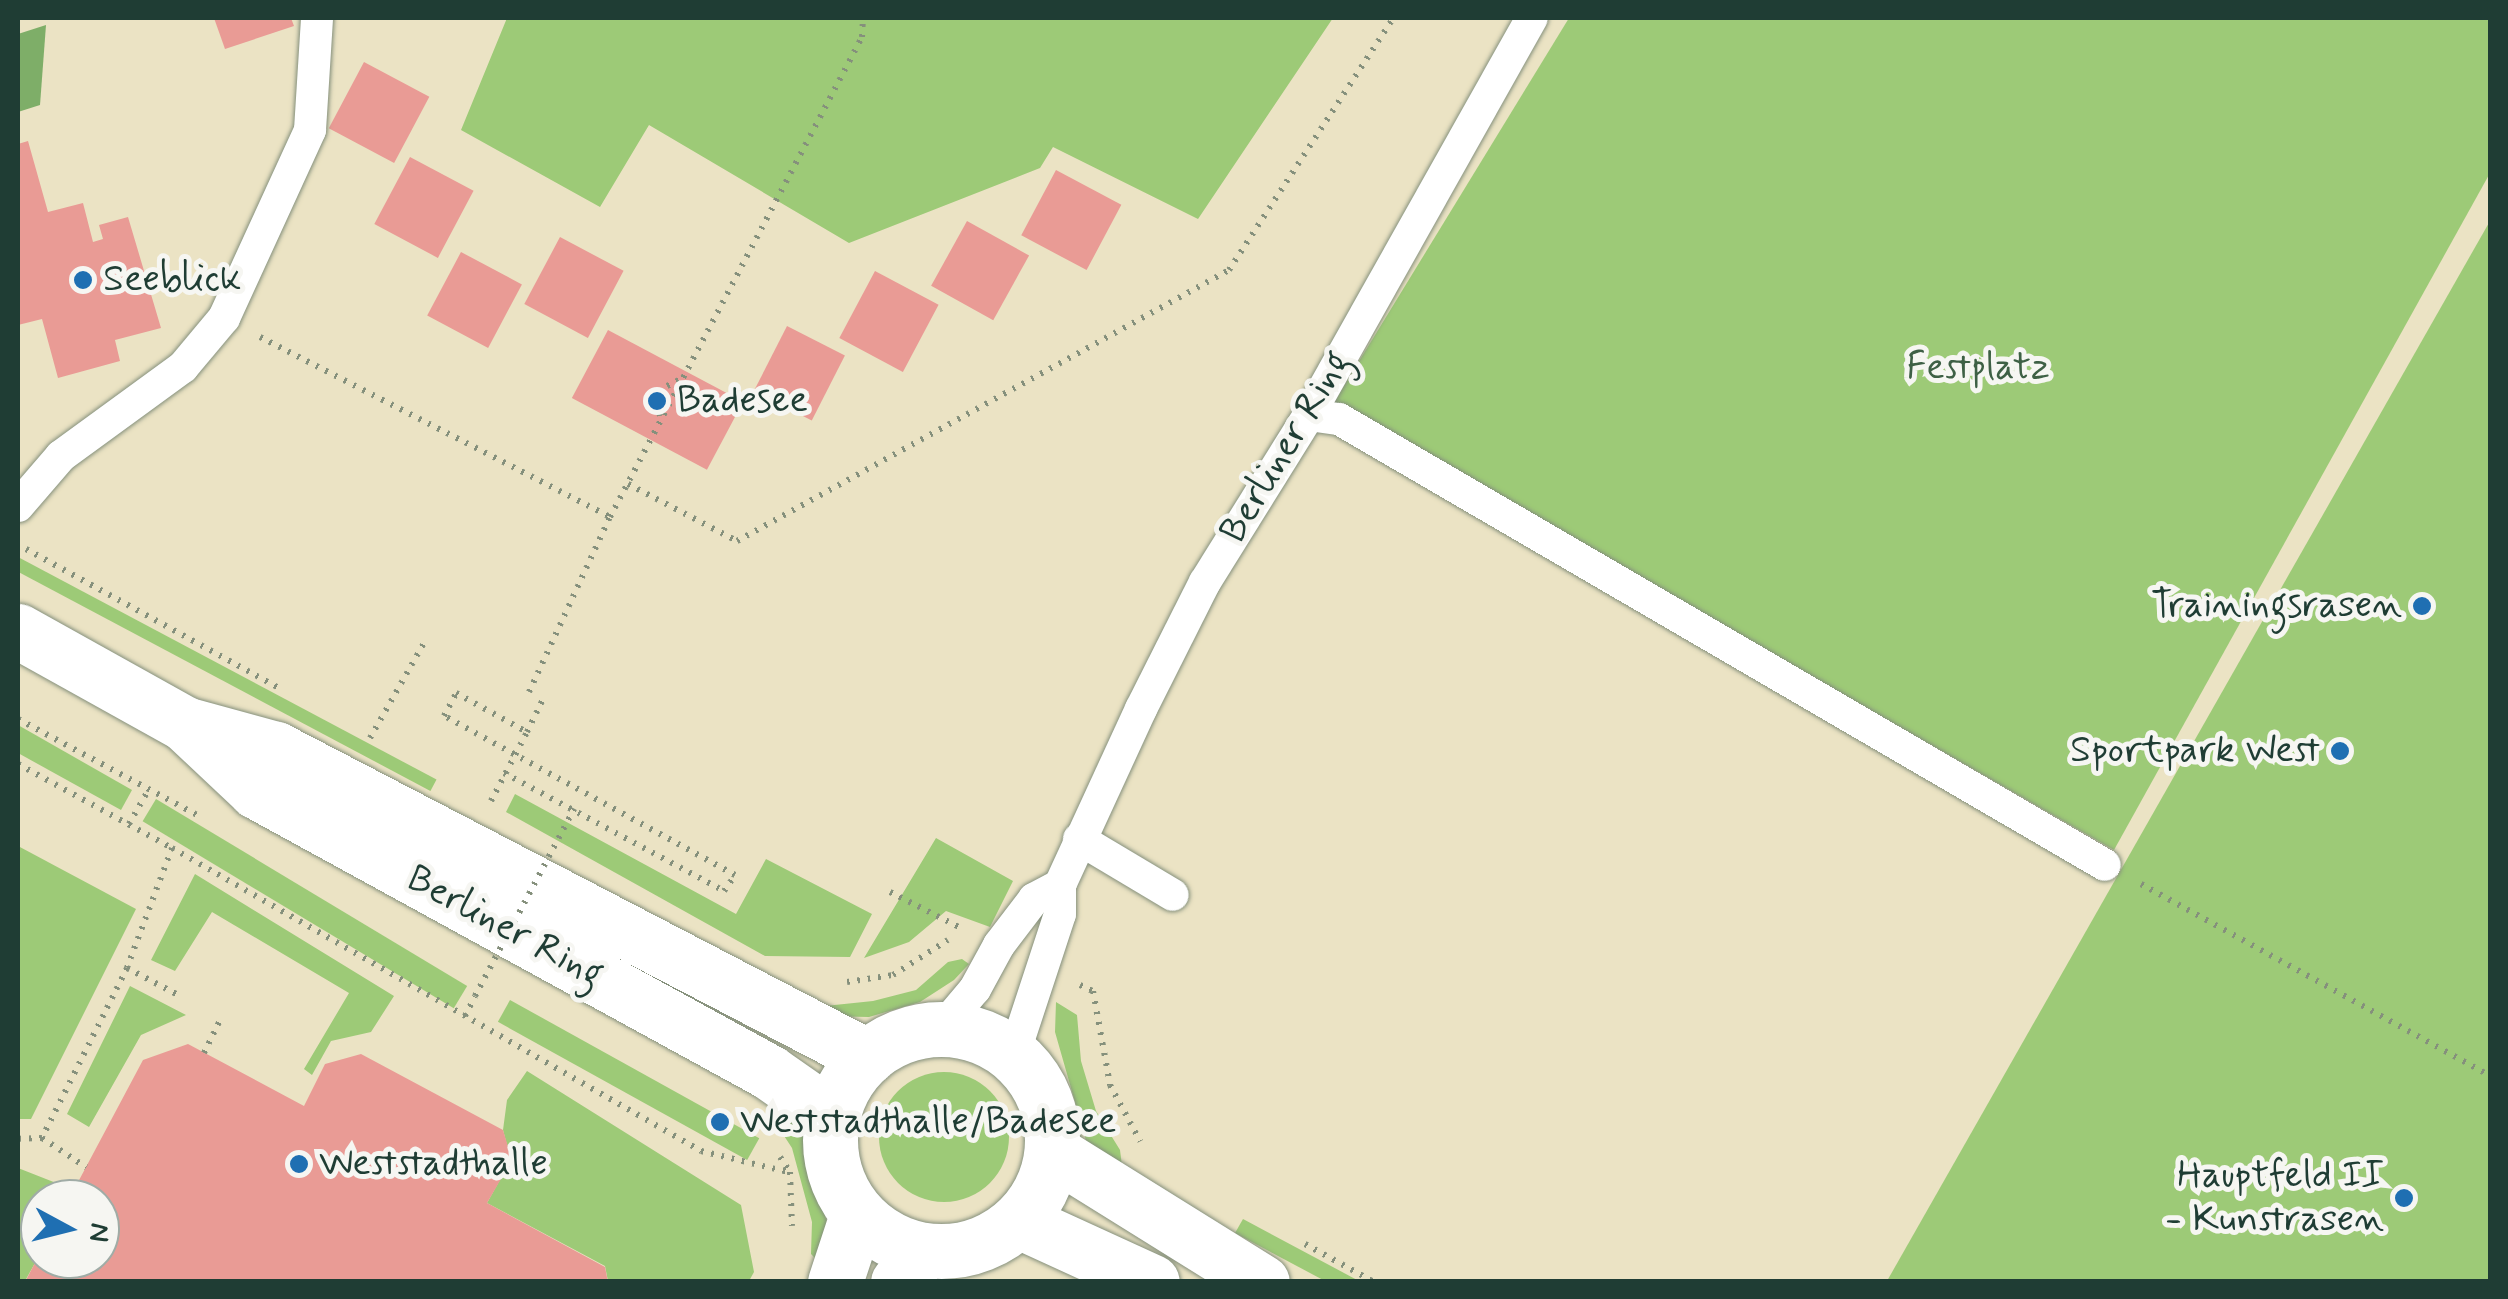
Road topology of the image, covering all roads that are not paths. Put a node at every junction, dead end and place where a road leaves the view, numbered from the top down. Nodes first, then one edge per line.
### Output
1 (317, 18) edge
2 (1532, 18) edge
3 (1308, 414) junction
4 (18, 506) edge
5 (18, 632) edge
6 (185, 724) junction
7 (1078, 839) junction
8 (2105, 865) road end
9 (1060, 886) junction
10 (1173, 895) dead end
11 (942, 1028) junction
12 (1014, 1054) junction
13 (868, 1057) junction
14 (830, 1124) junction
15 (1053, 1152) junction
16 (857, 1215) junction
17 (1019, 1221) junction
18 (911, 1266) edge
19 (835, 1282) edge
20 (1152, 1282) edge
21 (1262, 1282) edge

1 - 4 lane
2 - 3 lane, Berliner Ring
3 - 7 lane, Berliner Ring
3 - 8 lane
5 - 6 street, Berliner Ring
6 - 13 street, Berliner Ring
6 - 14 street, Berliner Ring
7 - 9 lane, Berliner Ring
7 - 10 lane
9 - 11 lane
9 - 12 lane, Berliner Ring
11 - 12 street
11 - 13 street
12 - 15 street
13 - 14 street
14 - 16 street
15 - 17 street
15 - 21 street
16 - 18 street
16 - 19 street
17 - 18 street
17 - 20 street

